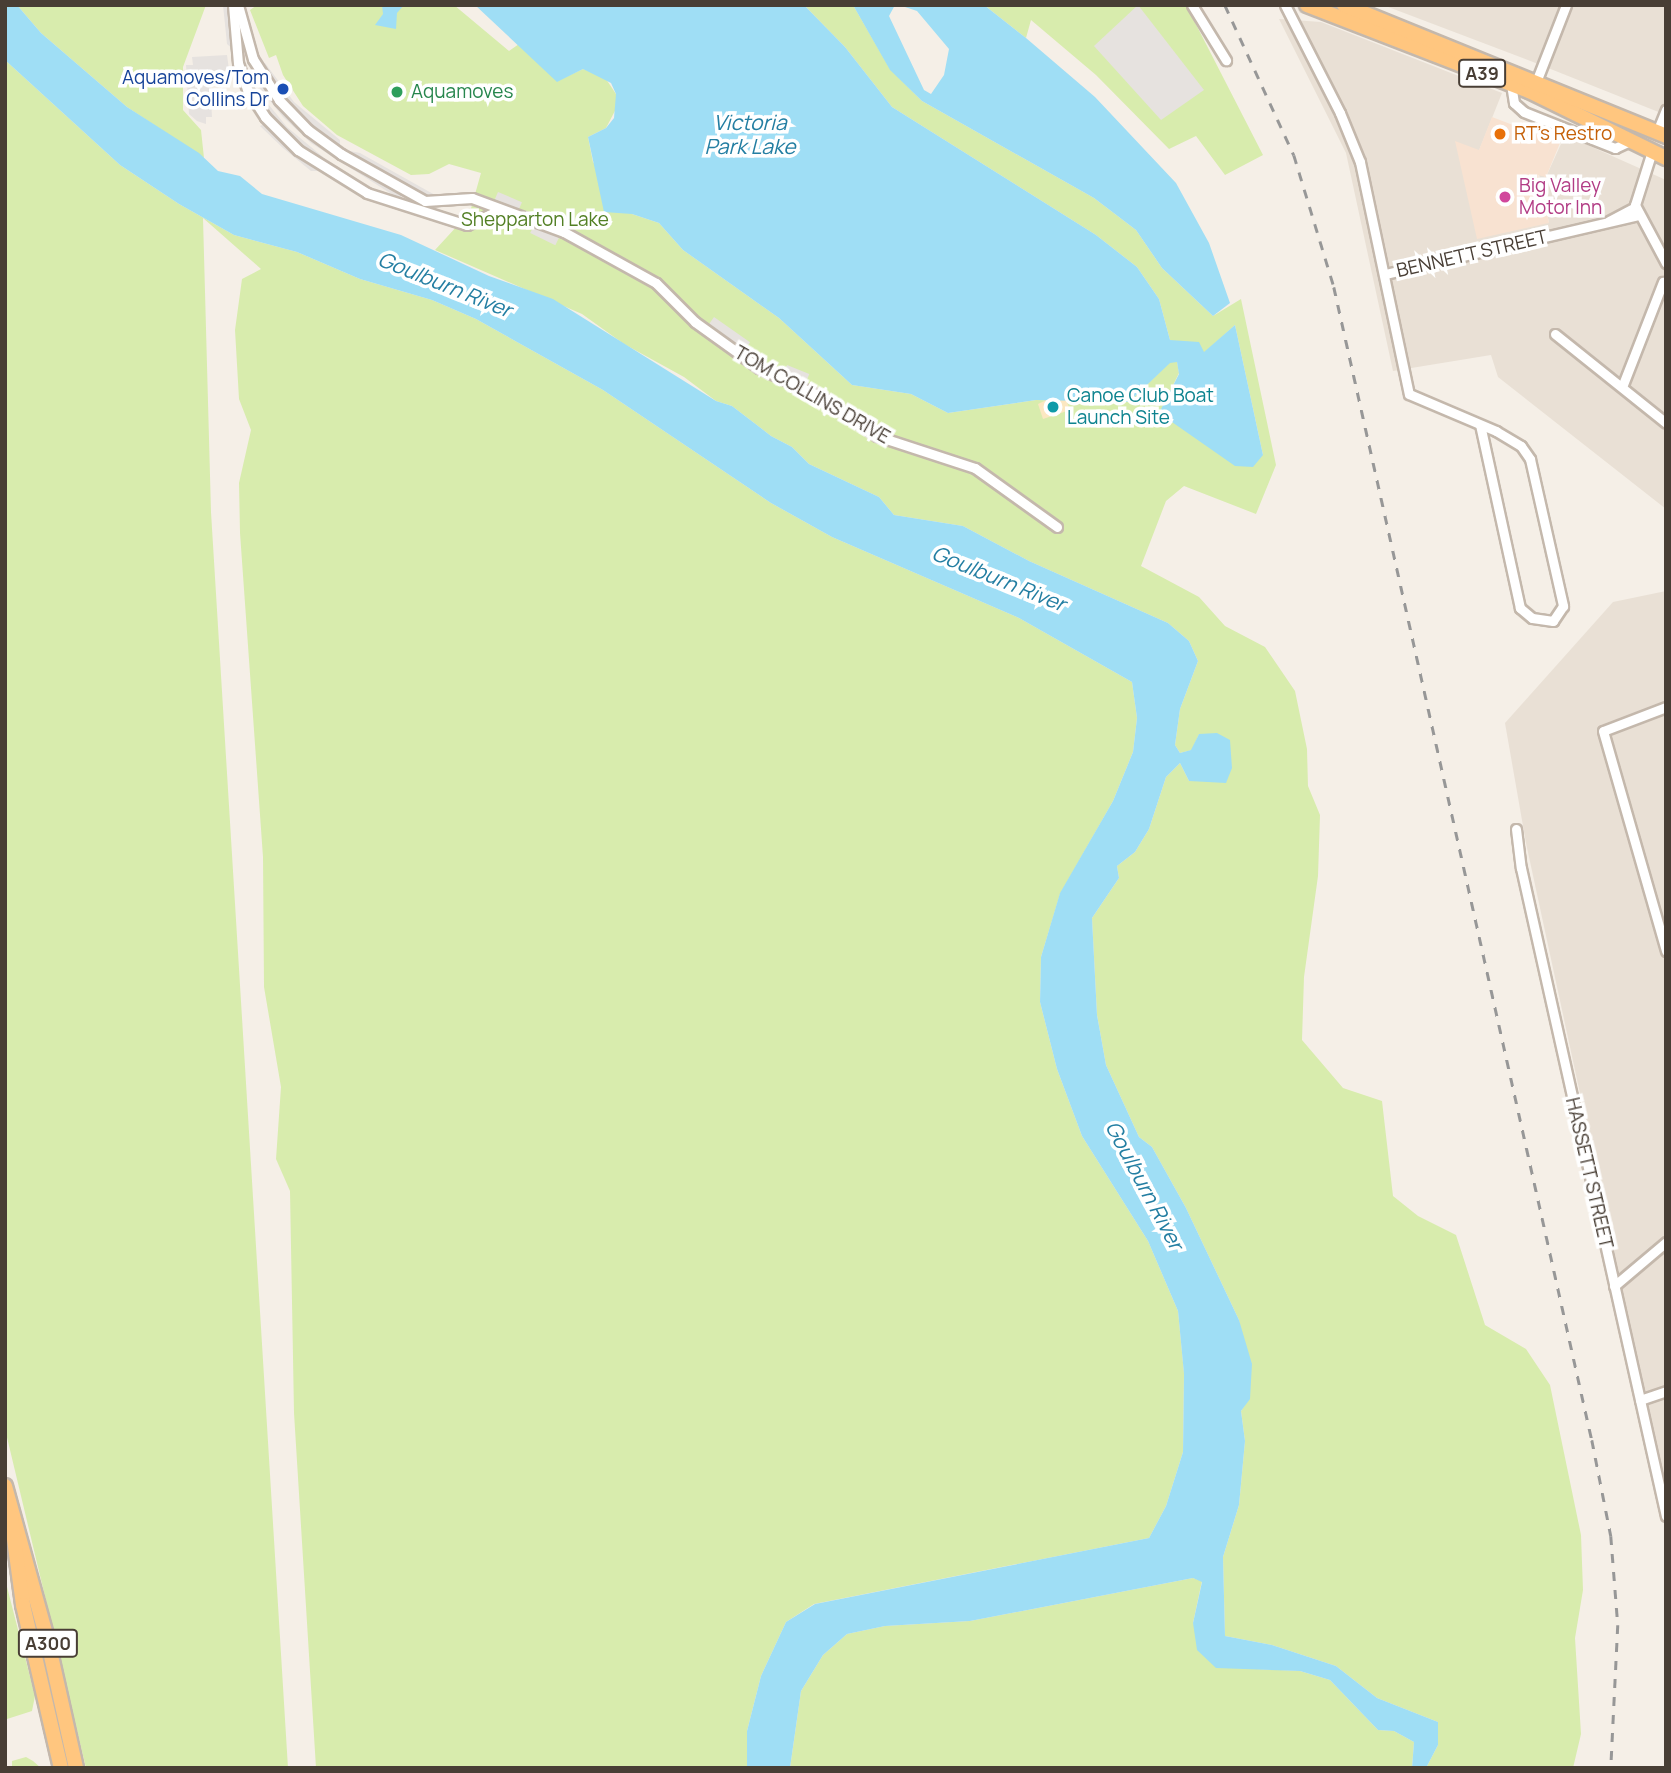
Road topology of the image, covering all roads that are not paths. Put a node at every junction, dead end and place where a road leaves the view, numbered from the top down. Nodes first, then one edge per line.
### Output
1 (235, 5) edge
2 (1192, 5) edge
3 (1285, 5) edge
4 (1307, 5) edge
5 (1344, 5) edge
6 (1566, 5) edge
7 (1226, 60) dead end
8 (1536, 82) junction
9 (1511, 84) junction
10 (1552, 101) junction
11 (1666, 110) edge
12 (1532, 115) junction
13 (1661, 134) edge
14 (1632, 140) junction
15 (1652, 151) junction
16 (1666, 158) edge
17 (463, 200) junction
18 (480, 201) junction
19 (500, 210) junction
20 (1637, 211) junction
21 (482, 218) junction
22 (459, 220) junction
23 (1666, 263) edge
24 (1385, 274) junction
25 (1665, 279) edge
26 (1555, 334) dead end
27 (1622, 387) junction
28 (1666, 423) edge
29 (1480, 425) junction
30 (1057, 527) dead end
31 (1666, 707) edge
32 (1516, 829) dead end
33 (1666, 951) edge
34 (1666, 1242) edge
35 (1614, 1286) junction
36 (1666, 1391) edge
37 (1640, 1399) junction
38 (5, 1486) edge
39 (1666, 1516) edge
40 (20, 1555) junction
41 (68, 1732) junction
42 (53, 1737) junction
43 (61, 1768) edge
44 (76, 1768) edge

1 - 17 street
1 - 22 street
2 - 7 street
3 - 24 street
4 - 9 highway, A39
5 - 8 highway, A39
6 - 8 street
8 - 13 highway, A39
9 - 10 highway, A39
9 - 12 street
10 - 12 street
10 - 14 highway, A39
11 - 13 street
12 - 14 street
13 - 15 highway
14 - 15 highway, A39
15 - 16 highway, A39
15 - 20 street
17 - 18 street
17 - 22 street
18 - 19 street, TOM COLLINS DRIVE
18 - 21 street
19 - 21 street
19 - 30 street, TOM COLLINS DRIVE
20 - 23 street
20 - 24 street, BENNETT STREET
21 - 22 street
24 - 29 street
25 - 27 street
26 - 27 street
27 - 28 street
29 - 29 street
31 - 33 street
32 - 35 street, HASSETT STREET
34 - 35 street
35 - 37 street, HASSETT STREET
36 - 37 street
37 - 39 street, HASSETT STREET
38 - 40 highway, A300
40 - 41 highway, A300
40 - 42 highway, A300
41 - 42 highway
41 - 44 highway, A300
42 - 43 highway, A300

